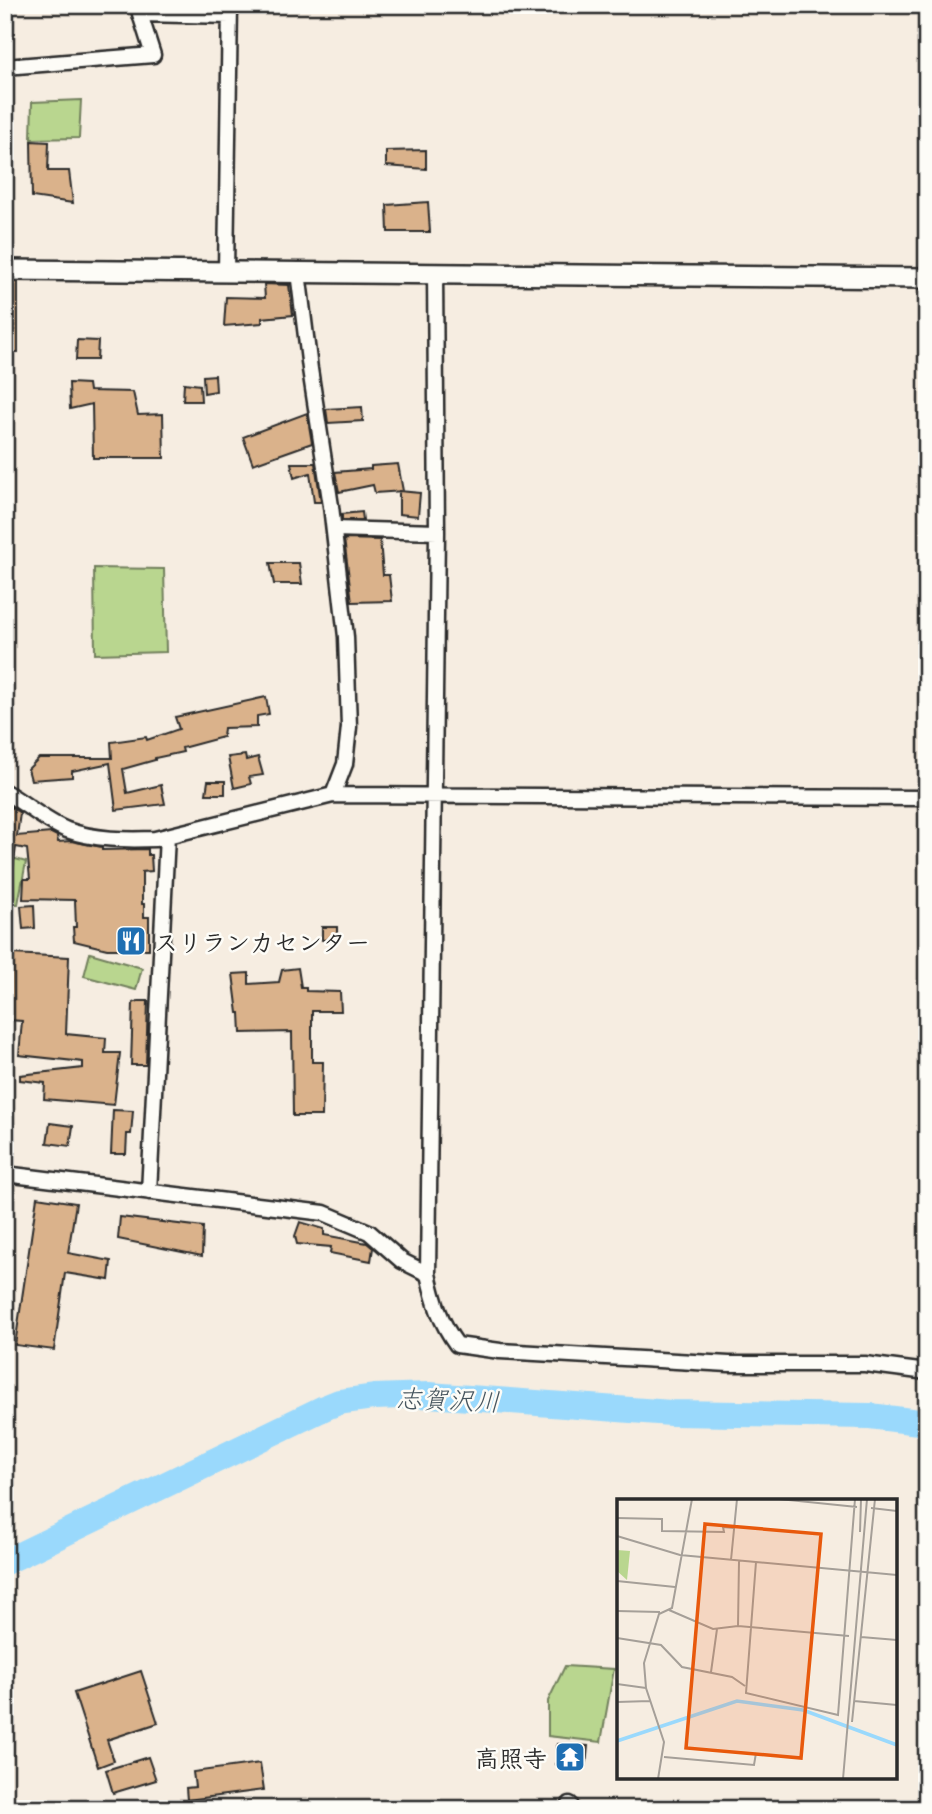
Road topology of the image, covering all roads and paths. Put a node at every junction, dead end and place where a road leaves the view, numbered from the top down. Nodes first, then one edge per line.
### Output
1 (230, 10) edge
2 (5, 67) edge
3 (5, 270) edge
4 (226, 272) junction
5 (298, 272) junction
6 (435, 272) junction
7 (927, 278) edge
8 (334, 529) junction
9 (437, 532) junction
10 (5, 792) edge
11 (333, 794) junction
12 (433, 796) junction
13 (927, 798) edge
14 (167, 836) junction
15 (5, 1174) edge
16 (149, 1192) junction
17 (428, 1274) junction
18 (927, 1372) edge

1 - 2 street
1 - 4 street
3 - 4 street
4 - 5 street
5 - 6 street
5 - 8 street
6 - 7 street
6 - 9 street
8 - 9 street
8 - 11 street
9 - 12 street
10 - 14 street
11 - 12 street
11 - 14 street
12 - 13 street
12 - 17 street
14 - 16 street
15 - 16 street
16 - 17 street
17 - 18 street

